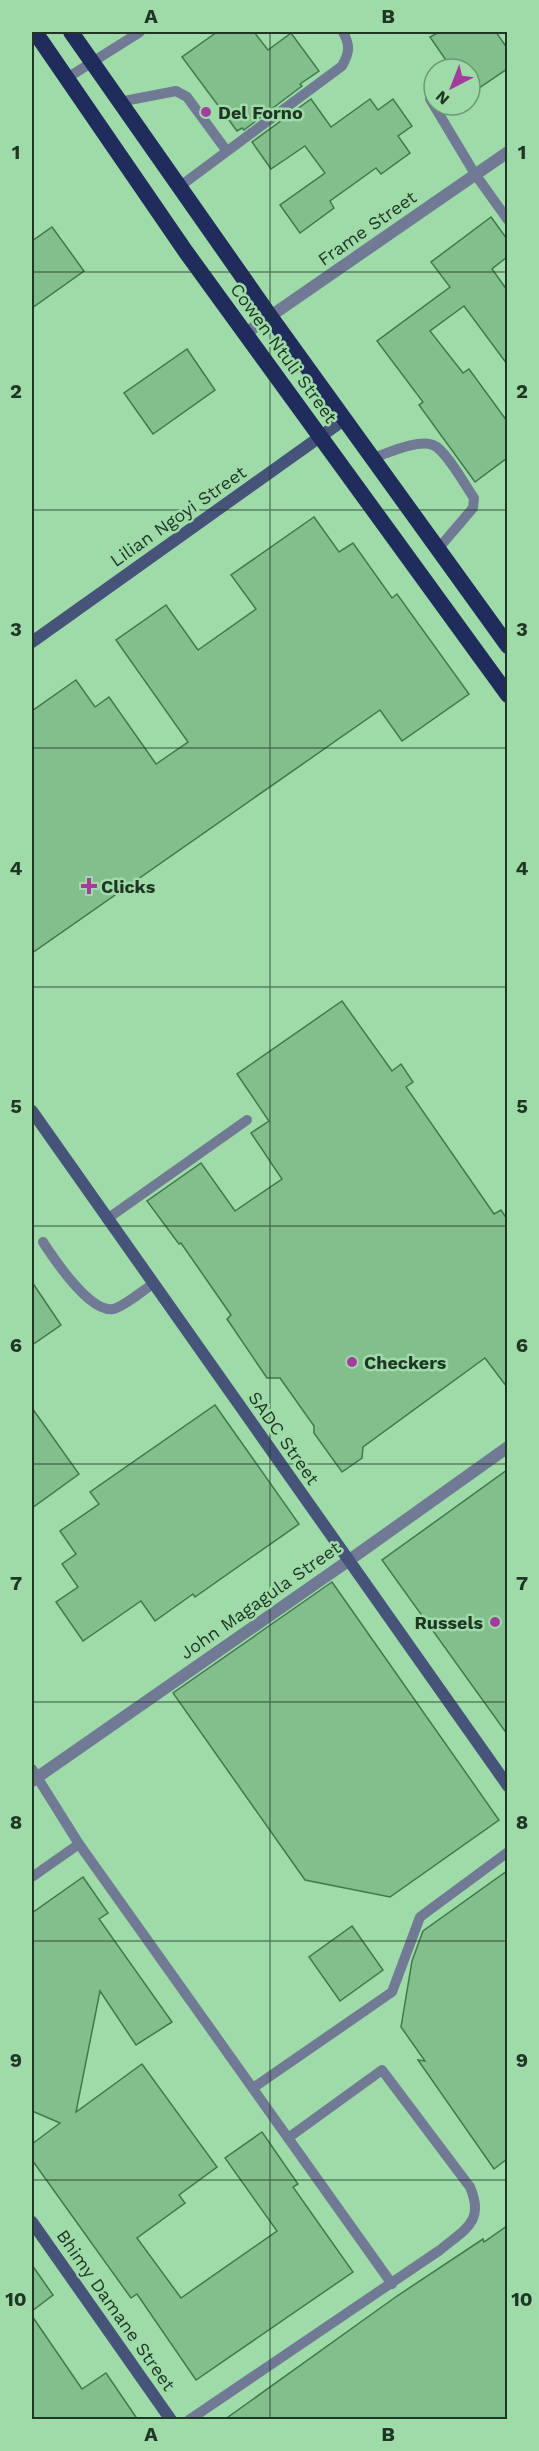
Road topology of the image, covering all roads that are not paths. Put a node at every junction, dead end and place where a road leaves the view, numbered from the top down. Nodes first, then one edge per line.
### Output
1 (35, 32) edge
2 (71, 32) edge
3 (140, 32) edge
4 (343, 32) edge
5 (92, 62) junction
6 (67, 78) junction
7 (119, 102) junction
8 (441, 117) edge
9 (226, 150) junction
10 (507, 152) edge
11 (475, 174) junction
12 (179, 186) junction
13 (507, 219) edge
14 (270, 316) junction
15 (246, 333) junction
16 (345, 419) junction
17 (321, 436) junction
18 (373, 458) junction
19 (438, 549) junction
20 (32, 642) edge
21 (507, 646) edge
22 (507, 695) edge
23 (32, 1111) edge
24 (247, 1120) dead end
25 (107, 1218) junction
26 (43, 1242) dead end
27 (153, 1284) junction
28 (507, 1447) edge
29 (348, 1561) junction
30 (33, 1776) edge
31 (507, 1786) edge
32 (79, 1844) junction
33 (507, 1852) edge
34 (32, 1877) edge
35 (253, 2088) junction
36 (288, 2138) junction
37 (32, 2222) edge
38 (392, 2284) junction
39 (171, 2420) edge
40 (189, 2420) edge

1 - 6 highway, Cowen Ntuli Street
2 - 5 highway, Cowen Ntuli Street
3 - 5 lane
4 - 9 lane
5 - 6 lane
5 - 7 highway, Cowen Ntuli Street
6 - 15 highway, Cowen Ntuli Street
7 - 9 lane
7 - 12 highway, Cowen Ntuli Street
8 - 11 lane
9 - 12 lane
10 - 11 street, Frame Street
11 - 13 lane
11 - 14 street, Frame Street
12 - 14 highway, Cowen Ntuli Street
14 - 15 street, Frame Street
14 - 16 highway, Cowen Ntuli Street
15 - 17 highway, Cowen Ntuli Street
16 - 17 main road, Lilian Ngoyi Street
16 - 18 highway, Cowen Ntuli Street
17 - 20 main road, Lilian Ngoyi Street
17 - 22 highway, Cowen Ntuli Street
18 - 19 highway, Cowen Ntuli Street
18 - 19 lane
19 - 21 highway, Cowen Ntuli Street
23 - 25 main road, SADC Street
24 - 25 lane
25 - 27 main road, SADC Street
26 - 27 lane
27 - 29 main road, SADC Street
28 - 29 street, John Magagula Street
29 - 30 street, John Magagula Street
29 - 31 main road, SADC Street
30 - 32 lane
32 - 34 lane
32 - 35 lane
33 - 35 lane
35 - 36 lane
36 - 38 lane
36 - 38 lane
37 - 39 main road, Bhimy Damane Street
38 - 40 lane

